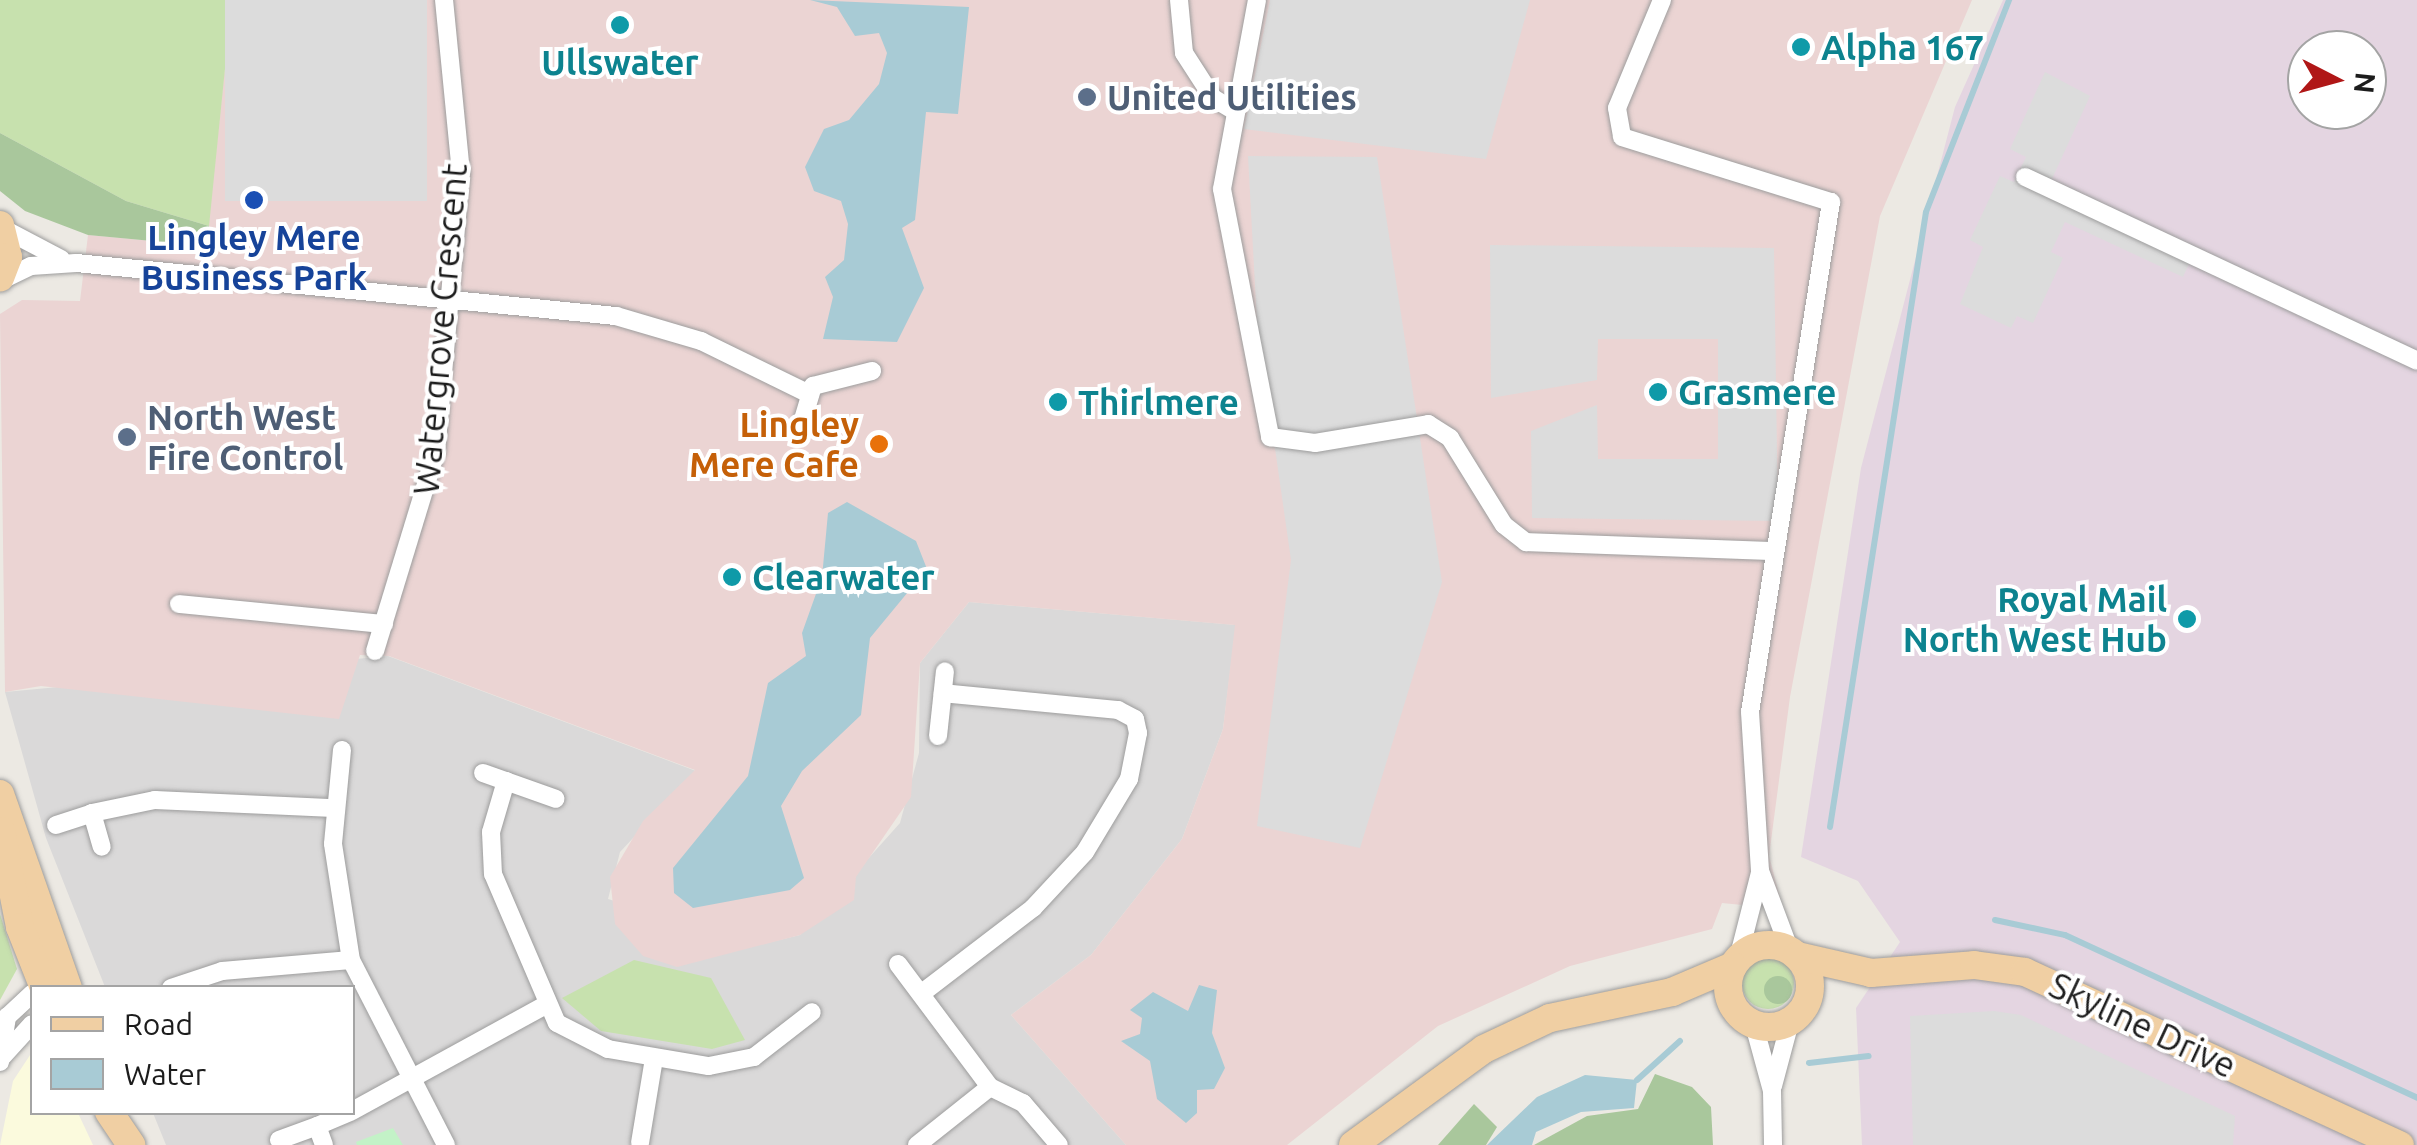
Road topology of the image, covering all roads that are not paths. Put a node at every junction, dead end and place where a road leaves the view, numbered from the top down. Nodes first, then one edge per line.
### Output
1 (444, 0) edge
2 (1180, 0) edge
3 (1257, 0) edge
4 (1662, 0) edge
5 (1233, 110) junction
6 (2025, 176) dead end
7 (1, 226) edge
8 (76, 263) junction
9 (0, 280) edge
10 (449, 297) junction
11 (2417, 362) edge
12 (872, 370) dead end
13 (807, 393) junction
14 (801, 426) dead end
15 (1775, 551) junction
16 (180, 604) dead end
17 (384, 624) junction
18 (375, 651) dead end
19 (945, 671) dead end
20 (942, 693) junction
21 (938, 736) dead end
22 (342, 750) dead end
23 (484, 772) dead end
24 (506, 781) junction
25 (0, 794) edge
26 (556, 799) dead end
27 (0, 804) edge
28 (334, 808) junction
29 (92, 813) junction
30 (56, 825) dead end
31 (102, 847) dead end
32 (1760, 871) junction
33 (1793, 953) junction
34 (351, 960) junction
35 (1736, 962) junction
36 (898, 964) dead end
37 (1871, 973) junction
38 (53, 985) edge
39 (179, 985) edge
40 (1672, 992) junction
41 (922, 993) junction
42 (30, 996) edge
43 (544, 1006) junction
44 (812, 1012) dead end
45 (1798, 1014) junction
46 (1745, 1018) junction
47 (30, 1026) edge
48 (654, 1058) junction
49 (0, 1061) edge
50 (408, 1080) junction
51 (990, 1087) junction
52 (1772, 1091) junction
53 (355, 1110) edge
54 (110, 1115) edge
55 (127, 1115) edge
56 (344, 1115) edge
57 (317, 1126) junction
58 (279, 1140) dead end
59 (640, 1144) edge
60 (133, 1145) edge
61 (324, 1145) edge
62 (446, 1145) edge
63 (917, 1145) edge
64 (1059, 1145) edge
65 (1352, 1145) edge
66 (1773, 1145) edge
67 (2400, 1145) edge

1 - 10 street, Watergrove Crescent
2 - 5 street
3 - 5 street
4 - 15 street
5 - 15 street
6 - 11 street
7 - 8 street
7 - 9 main road
8 - 9 street
8 - 10 street
10 - 13 street
10 - 17 street, Watergrove Crescent
12 - 13 street
13 - 14 street
15 - 32 street
16 - 17 street
17 - 18 street, Watergrove Crescent
19 - 20 street
20 - 21 street
20 - 41 street
22 - 28 street
23 - 24 street
24 - 26 street
24 - 43 street
25 - 38 main road
27 - 38 main road
28 - 29 street
28 - 34 street
29 - 30 street
29 - 31 street
32 - 33 street
32 - 35 street
33 - 35 main road
33 - 37 main road, Skyline Drive
33 - 45 main road
34 - 39 street
34 - 50 street
35 - 40 main road
35 - 46 main road
36 - 41 street
37 - 45 main road, Skyline Drive
37 - 67 main road, Skyline Drive
40 - 46 main road
40 - 65 main road
41 - 51 street
42 - 49 street
43 - 48 street
43 - 50 street
44 - 48 street
45 - 46 main road
45 - 52 street
46 - 52 street
47 - 49 street
48 - 59 street
50 - 53 street
50 - 62 street
51 - 63 street
51 - 64 street
52 - 66 street
54 - 60 main road
55 - 60 main road
56 - 57 street
57 - 58 street
57 - 61 street

